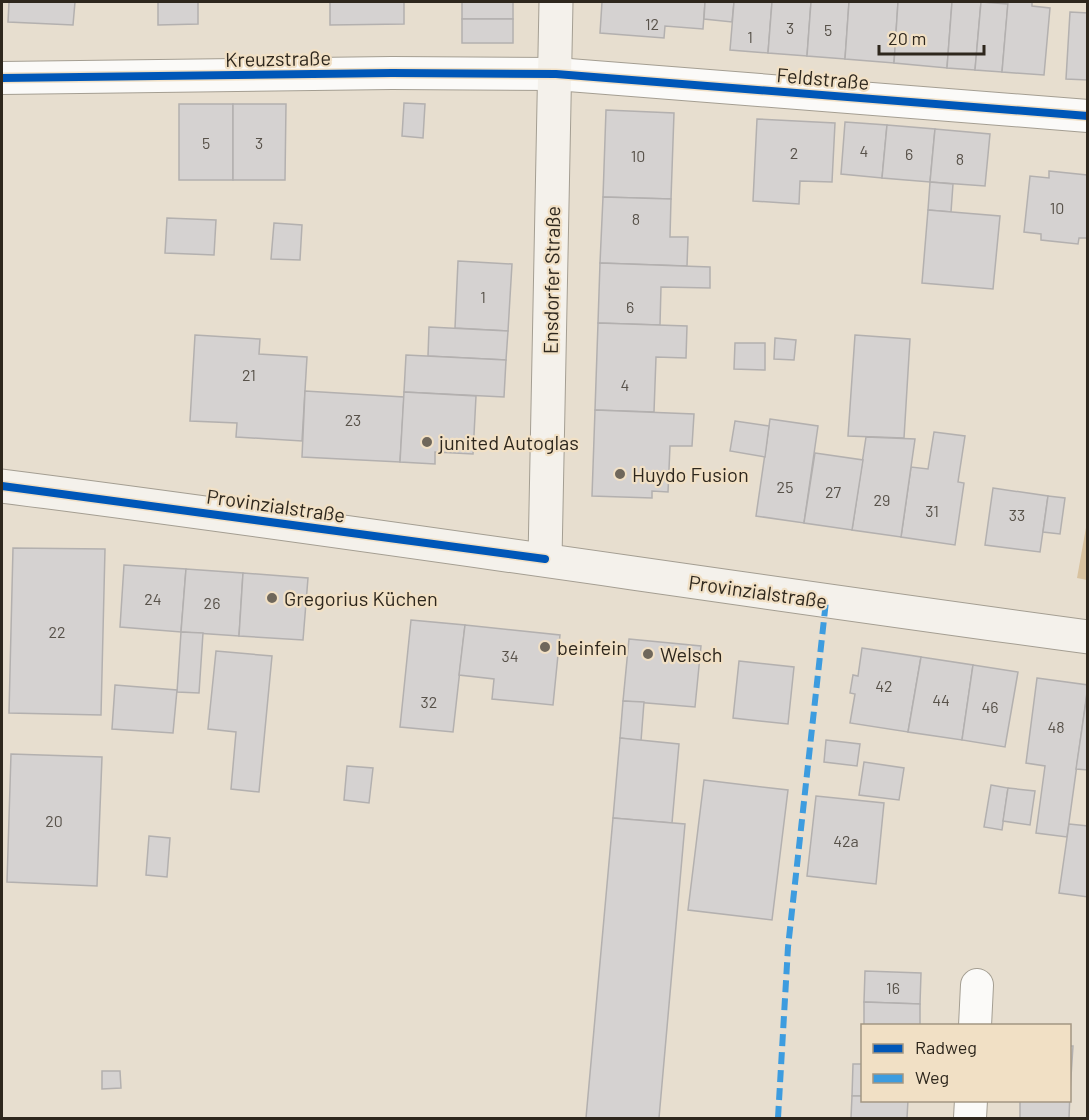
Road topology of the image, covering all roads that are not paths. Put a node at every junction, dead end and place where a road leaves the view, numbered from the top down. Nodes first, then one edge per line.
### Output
1 (556, 2) edge
2 (556, 74) junction
3 (2, 78) edge
4 (1088, 116) edge
5 (2, 486) edge
6 (545, 559) junction
7 (1088, 637) edge
8 (977, 985) dead end
9 (975, 1024) edge
10 (971, 1102) edge
11 (970, 1119) edge

1 - 2 main road, Ensdorfer Straße
2 - 3 street, Kreuzstraße
2 - 4 street, Feldstraße
2 - 6 main road, Ensdorfer Straße
5 - 6 main road, Provinzialstraße
6 - 7 main road, Provinzialstraße
8 - 9 street
10 - 11 street

